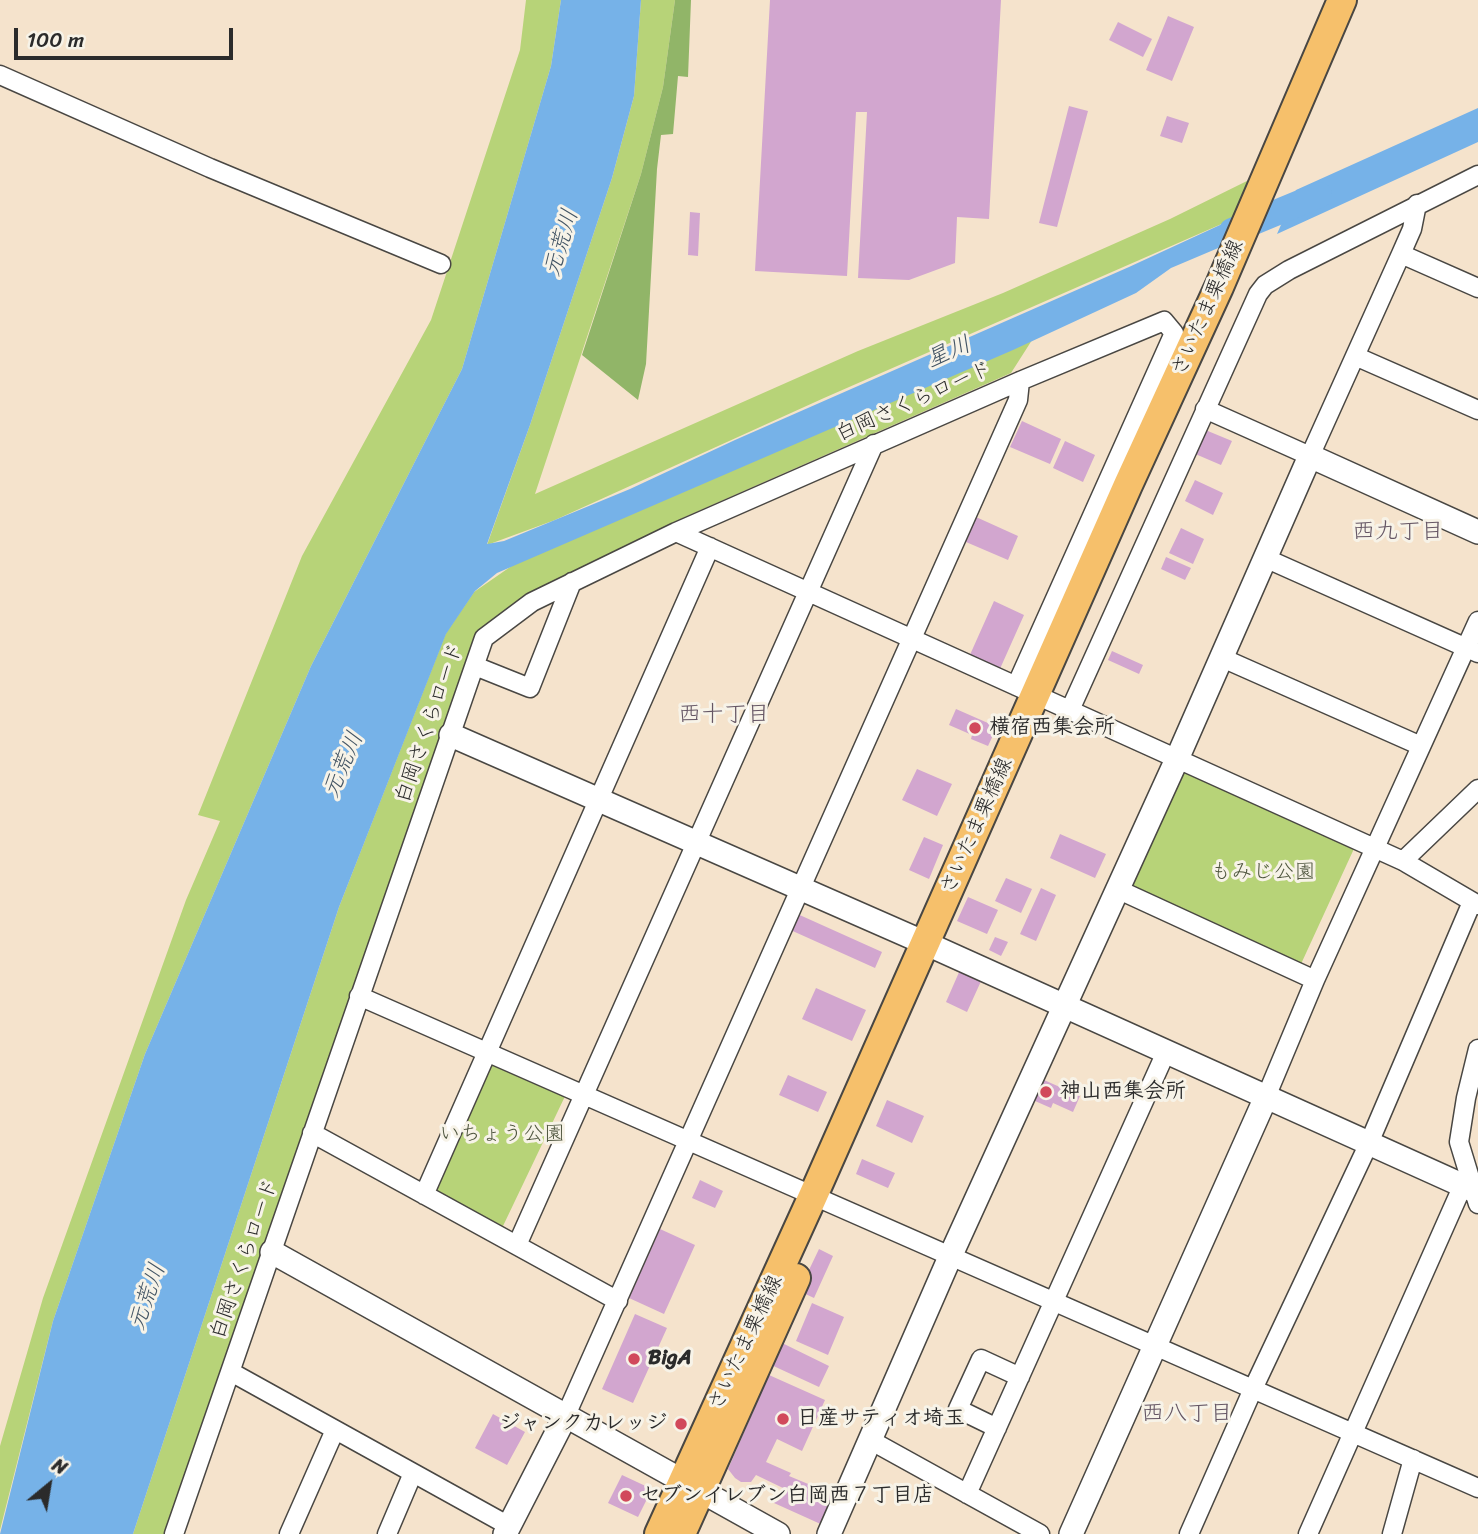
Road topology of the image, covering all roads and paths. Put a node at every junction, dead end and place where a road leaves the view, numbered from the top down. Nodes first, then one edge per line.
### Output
1 (1342, 0) edge
2 (1363, 0) edge
3 (0, 75) edge
4 (1478, 175) edge
5 (1275, 179) junction
6 (1417, 204) junction
7 (1401, 254) junction
8 (441, 264) dead end
9 (1478, 288) edge
10 (1355, 356) junction
11 (1020, 381) junction
12 (1205, 409) junction
13 (1478, 410) edge
14 (874, 444) junction
15 (1310, 456) junction
16 (676, 532) junction
17 (1478, 532) edge
18 (710, 547) junction
19 (1265, 558) junction
20 (572, 582) junction
21 (808, 592) junction
22 (1478, 621) edge
23 (911, 638) junction
24 (1472, 650) edge
25 (1220, 657) junction
26 (475, 666) junction
27 (1043, 698) junction
28 (451, 735) junction
29 (1421, 746) junction
30 (1177, 759) junction
31 (1478, 789) edge
32 (598, 800) junction
33 (696, 843) junction
34 (1375, 849) junction
35 (1403, 861) junction
36 (1117, 889) junction
37 (800, 890) junction
38 (1475, 903) edge
39 (931, 946) junction
40 (1315, 980) junction
41 (359, 996) junction
42 (1064, 1006) junction
43 (1478, 1049) edge
44 (487, 1052) junction
45 (1166, 1052) junction
46 (584, 1095) junction
47 (1266, 1097) junction
48 (312, 1133) junction
49 (687, 1140) junction
50 (1369, 1143) junction
51 (1472, 1193) edge
52 (424, 1195) junction
53 (821, 1200) junction
54 (517, 1245) junction
55 (272, 1252) junction
56 (950, 1257) junction
57 (618, 1301) junction
58 (1054, 1302) junction
59 (1155, 1346) junction
60 (231, 1372) junction
61 (1020, 1377) junction
62 (1253, 1389) junction
63 (566, 1415) junction
64 (997, 1428) junction
65 (335, 1430) junction
66 (1352, 1432) junction
67 (870, 1440) junction
68 (1413, 1459) junction
69 (414, 1473) junction
70 (692, 1486) junction
71 (1478, 1488) edge
72 (967, 1494) junction
73 (507, 1530) edge
74 (174, 1534) edge
75 (289, 1534) edge
76 (387, 1534) edge
77 (659, 1534) edge
78 (681, 1534) edge
79 (778, 1534) edge
80 (829, 1534) edge
81 (1040, 1534) edge
82 (1071, 1534) edge
83 (1189, 1534) edge
84 (1308, 1534) edge
85 (1392, 1534) edge

1 - 5 main road, さいたま栗橋線
2 - 5 main road, さいたま栗橋線
3 - 8 street
4 - 6 street
5 - 27 main road, さいたま栗橋線
6 - 7 street
6 - 12 street
7 - 9 street
7 - 10 street
10 - 13 street
10 - 15 street
11 - 14 street, 白岡さくらロード
11 - 23 street
11 - 27 street, 白岡さくらロード
12 - 15 street
12 - 27 street
14 - 16 street, 白岡さくらロード
14 - 21 street
15 - 17 street
15 - 19 street
16 - 18 street
16 - 20 street, 白岡さくらロード
18 - 21 street
18 - 32 street
19 - 24 street
19 - 25 street
20 - 26 street, 白岡さくらロード
20 - 26 street
21 - 23 street
21 - 33 street
22 - 24 street
23 - 27 street
23 - 37 street
24 - 29 street
25 - 29 street
25 - 30 street
26 - 28 street, 白岡さくらロード
27 - 30 street
27 - 39 main road, さいたま栗橋線
28 - 32 street
28 - 41 street, 白岡さくらロード
29 - 34 street
30 - 34 street
30 - 36 street
31 - 35 street
32 - 33 street
32 - 44 street
33 - 37 street
33 - 46 street
34 - 35 street
34 - 40 street
35 - 38 street
36 - 40 street
36 - 42 street
37 - 39 street
37 - 49 street
38 - 50 street
39 - 42 street
39 - 53 main road, さいたま栗橋線
40 - 47 street
41 - 44 street
41 - 48 street, 白岡さくらロード
42 - 45 street
42 - 56 street
43 - 51 street
44 - 46 street
44 - 52 street
45 - 47 street
45 - 58 street
46 - 49 street
46 - 54 street
47 - 50 street
47 - 59 street
48 - 52 street
48 - 55 street, 白岡さくらロード
49 - 53 street
49 - 57 street
50 - 51 street
50 - 62 street
51 - 66 street
52 - 54 street
53 - 56 street
53 - 70 main road, さいたま栗橋線
54 - 57 street
55 - 60 street, 白岡さくらロード
55 - 63 street
56 - 58 street
56 - 67 street
57 - 63 street
58 - 59 street
58 - 61 street
59 - 62 street
59 - 82 street
60 - 65 street
60 - 74 street, 白岡さくらロード
61 - 64 street
61 - 64 street
62 - 66 street
62 - 83 street
63 - 70 street
63 - 73 street
64 - 72 street
65 - 69 street
65 - 75 street
66 - 68 street
66 - 84 street
67 - 72 street
67 - 80 street
68 - 71 street
68 - 85 street
69 - 73 street
69 - 76 street
70 - 77 main road, さいたま栗橋線
70 - 78 main road, さいたま栗橋線
70 - 79 street
72 - 81 street

